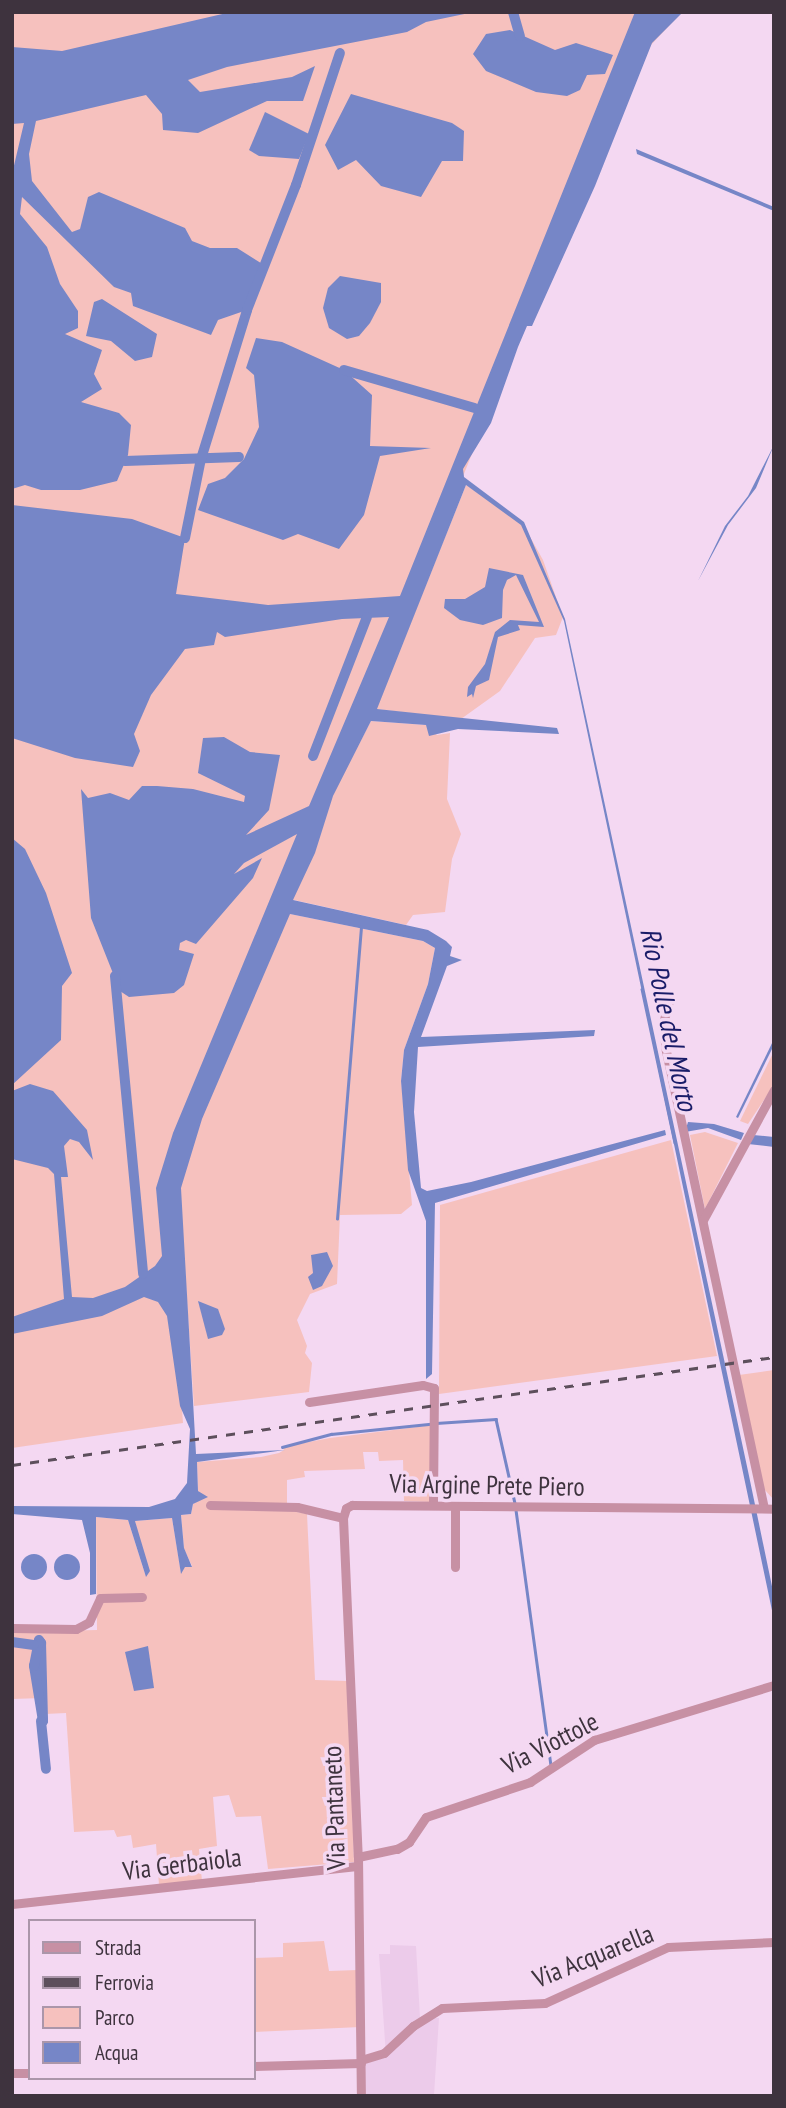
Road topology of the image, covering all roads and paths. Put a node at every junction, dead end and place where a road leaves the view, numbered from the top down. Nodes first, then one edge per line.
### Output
1 (670, 997) dead end
2 (774, 1090) edge
3 (703, 1220) junction
4 (309, 1402) dead end
5 (210, 1505) dead end
6 (433, 1506) junction
7 (455, 1506) junction
8 (766, 1509) edge
9 (343, 1518) junction
10 (455, 1567) dead end
11 (142, 1597) dead end
12 (12, 1628) edge
13 (774, 1685) edge
14 (358, 1861) junction
15 (12, 1904) edge
16 (774, 1942) edge
17 (361, 2061) junction
18 (256, 2066) edge
19 (360, 2096) edge

1 - 3 street
2 - 3 street
3 - 8 street
4 - 6 street
5 - 9 street
6 - 7 street, Via Argine Prete Piero
6 - 9 street, Via Argine Prete Piero
7 - 8 street, Via Argine Prete Piero
7 - 10 street
9 - 14 street, Via Pantaneto
11 - 12 street
13 - 14 street, Via Viottole
14 - 15 street, Via Gerbaiola
14 - 17 street, Via Pantaneto
16 - 17 street, Via Acquarella
17 - 18 street
17 - 19 street, Via Pantaneto

